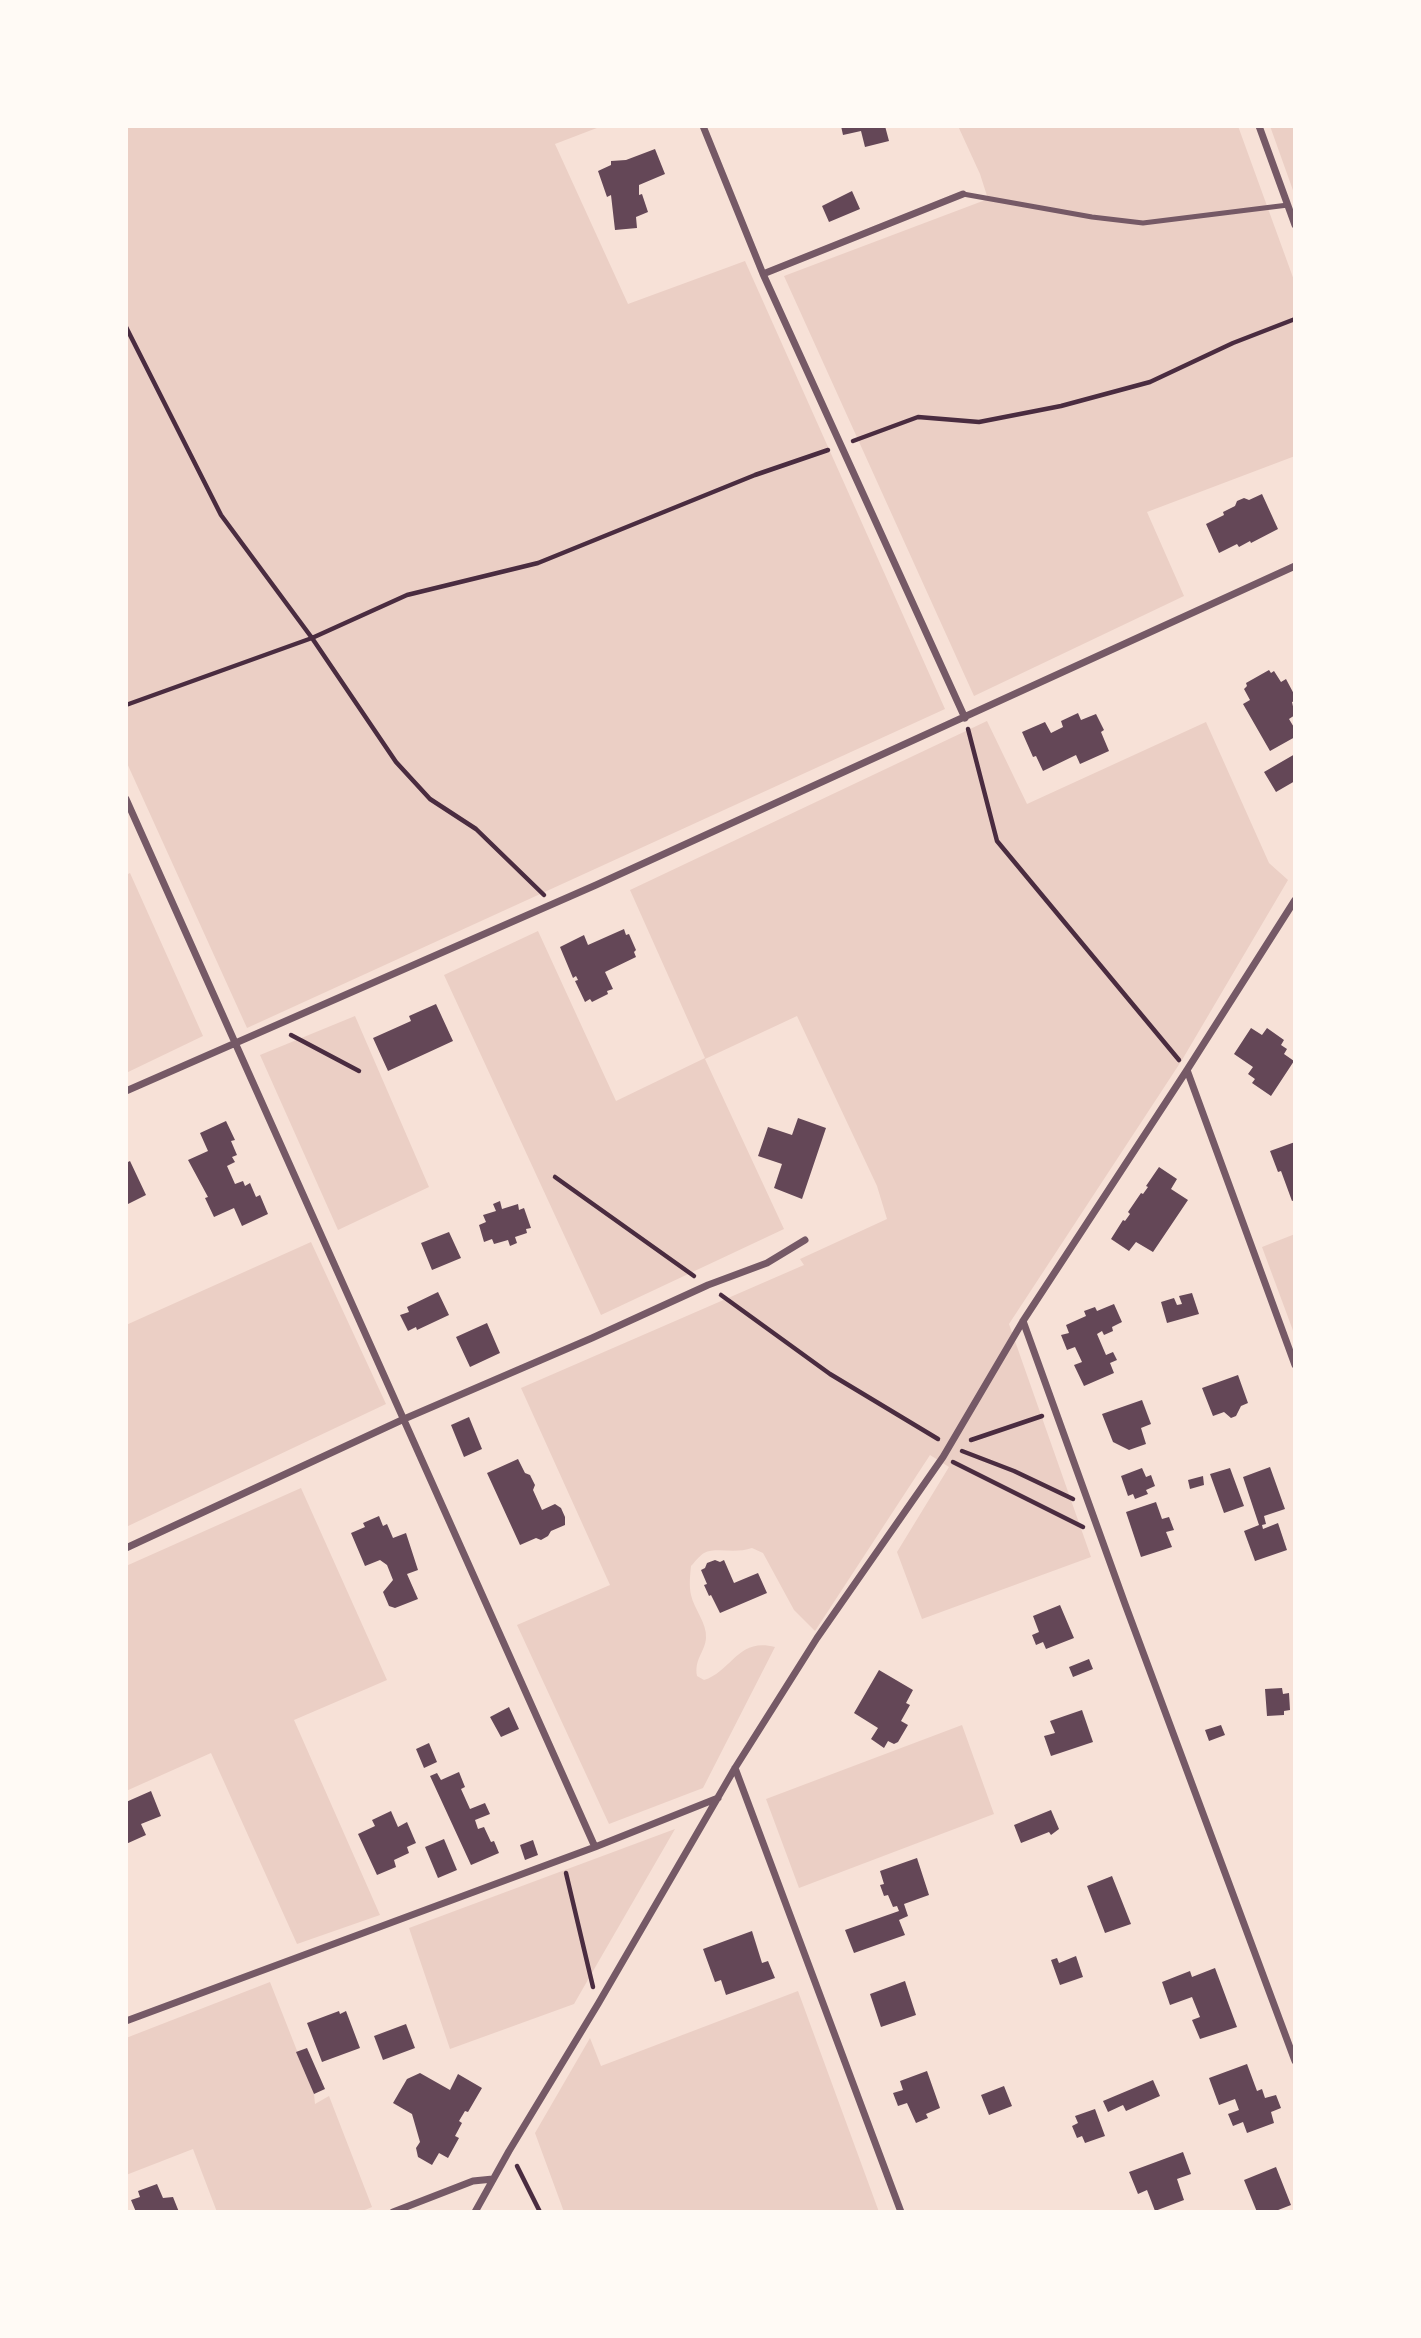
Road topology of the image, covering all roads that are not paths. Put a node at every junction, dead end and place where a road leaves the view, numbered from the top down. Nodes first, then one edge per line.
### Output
1 (703, 126) edge
2 (1259, 126) edge
3 (963, 194) joint
4 (1288, 205) junction
5 (1295, 225) edge
6 (763, 274) junction
7 (1295, 566) edge
8 (965, 718) junction
9 (126, 799) edge
10 (1295, 900) edge
11 (235, 1043) junction
12 (1187, 1070) junction
13 (126, 1091) edge
14 (805, 1240) dead end
15 (1023, 1321) junction
16 (1295, 1365) edge
17 (404, 1419) junction
18 (126, 1548) edge
19 (735, 1768) junction
20 (719, 1797) junction
21 (595, 1846) junction
22 (126, 2021) edge
23 (1295, 2061) edge
24 (493, 2179) junction
25 (393, 2212) edge
26 (475, 2212) edge
27 (901, 2212) edge

1 - 6 street
2 - 4 street
3 - 4 lane
3 - 6 street
4 - 5 street
6 - 8 street
7 - 8 street
8 - 11 street
9 - 11 street
10 - 12 street
11 - 13 street
11 - 17 street
12 - 15 street
12 - 16 street
14 - 17 street
15 - 19 street
15 - 23 street
17 - 18 street
17 - 21 street
19 - 20 street
19 - 27 street
20 - 21 street
20 - 24 street
21 - 22 street
24 - 25 street
24 - 26 street

